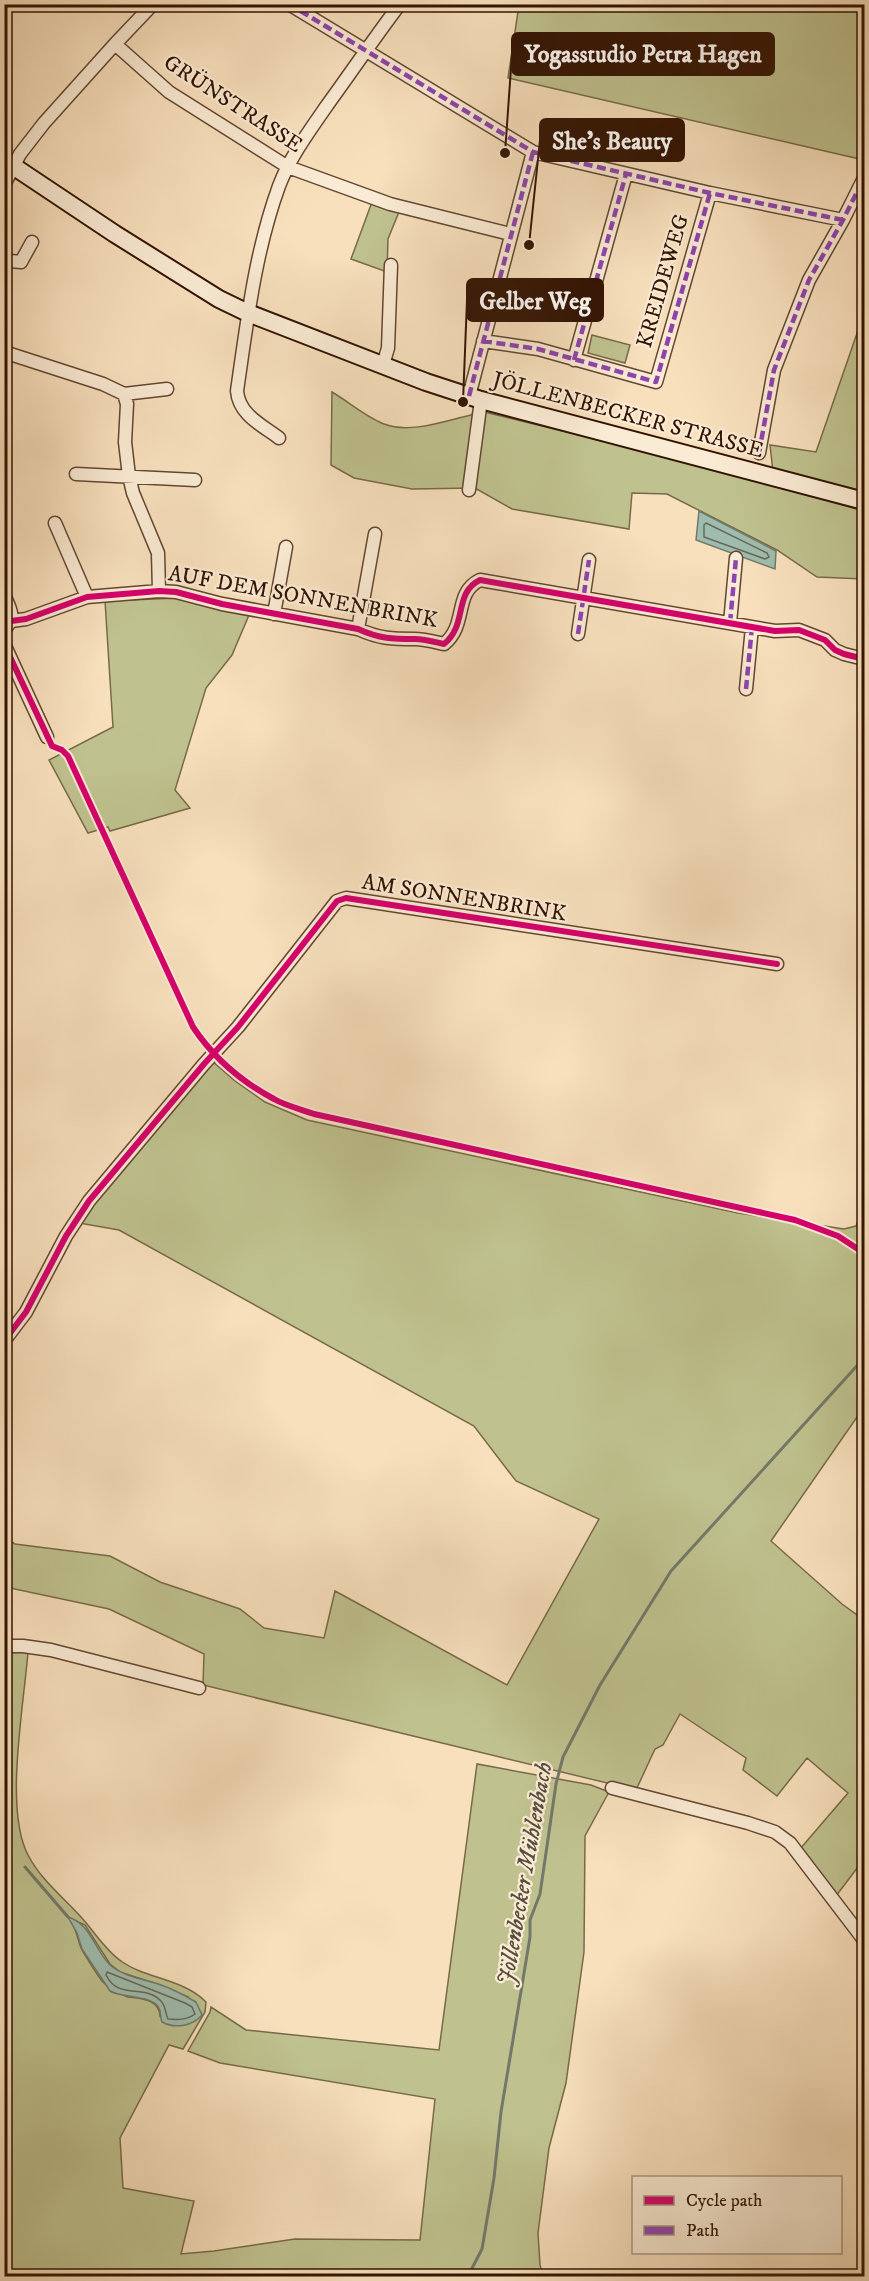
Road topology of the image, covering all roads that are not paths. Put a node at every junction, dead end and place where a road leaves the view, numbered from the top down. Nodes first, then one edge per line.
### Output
1 (153, 4) edge
2 (289, 4) edge
3 (400, 4) edge
4 (115, 44) junction
5 (365, 51) junction
6 (532, 152) junction
7 (10, 163) edge
8 (288, 167) junction
9 (626, 174) junction
10 (864, 178) edge
11 (4, 185) edge
12 (710, 193) junction
13 (843, 220) junction
14 (510, 234) junction
15 (32, 242) dead end
16 (4, 258) edge
17 (390, 265) dead end
18 (248, 313) junction
19 (483, 340) junction
20 (4, 352) edge
21 (574, 360) junction
22 (382, 365) junction
23 (167, 389) dead end
24 (124, 394) junction
25 (475, 398) junction
26 (279, 438) dead end
27 (759, 453) dead end
28 (76, 474) dead end
29 (129, 476) junction
30 (195, 480) dead end
31 (469, 490) dead end
32 (864, 501) edge
33 (55, 523) dead end
34 (375, 534) dead end
35 (286, 548) dead end
36 (736, 558) dead end
37 (590, 560) dead end
38 (159, 591) junction
39 (4, 595) edge
40 (87, 597) junction
41 (584, 597) junction
42 (274, 614) junction
43 (730, 623) junction
44 (8, 625) edge
45 (752, 627) junction
46 (358, 629) junction
47 (579, 634) dead end
48 (4, 644) edge
49 (864, 659) edge
50 (746, 689) dead end
51 (47, 737) dead end
52 (777, 964) dead end
53 (4, 1341) edge
54 (4, 1646) edge
55 (199, 1688) dead end
56 (612, 1788) dead end
57 (864, 1940) edge

1 - 4 street
2 - 5 street
3 - 5 street
4 - 7 street
4 - 8 street, GRÜNSTRASSE
5 - 6 street
5 - 8 street
6 - 9 street
6 - 14 street
7 - 11 street
7 - 18 main road, JÖLLENBECKER STRASSE
8 - 14 street, GRÜNSTRASSE
8 - 18 street
9 - 12 street
9 - 21 street
10 - 13 street
12 - 13 street
12 - 21 street, KREIDEWEG
13 - 27 street
14 - 19 street
15 - 16 street
17 - 22 street
18 - 22 main road, JÖLLENBECKER STRASSE
18 - 26 street
19 - 21 street
19 - 25 street
20 - 24 street
22 - 25 main road, JÖLLENBECKER STRASSE
23 - 24 street
24 - 29 street
25 - 31 street
25 - 32 main road, JÖLLENBECKER STRASSE
28 - 29 street
29 - 30 street
29 - 38 street
33 - 40 street
34 - 46 street
35 - 42 street
36 - 43 street
37 - 41 street
38 - 40 street, AUF DEM SONNENBRINK
38 - 42 street, AUF DEM SONNENBRINK
39 - 44 street
40 - 44 street, AUF DEM SONNENBRINK
41 - 43 street, AUF DEM SONNENBRINK
41 - 46 street, AUF DEM SONNENBRINK
41 - 47 street
42 - 46 street, AUF DEM SONNENBRINK
43 - 45 street, AUF DEM SONNENBRINK
45 - 49 street, AUF DEM SONNENBRINK
45 - 50 street
48 - 51 street
52 - 53 street, AM SONNENBRINK
54 - 55 street
56 - 57 street

